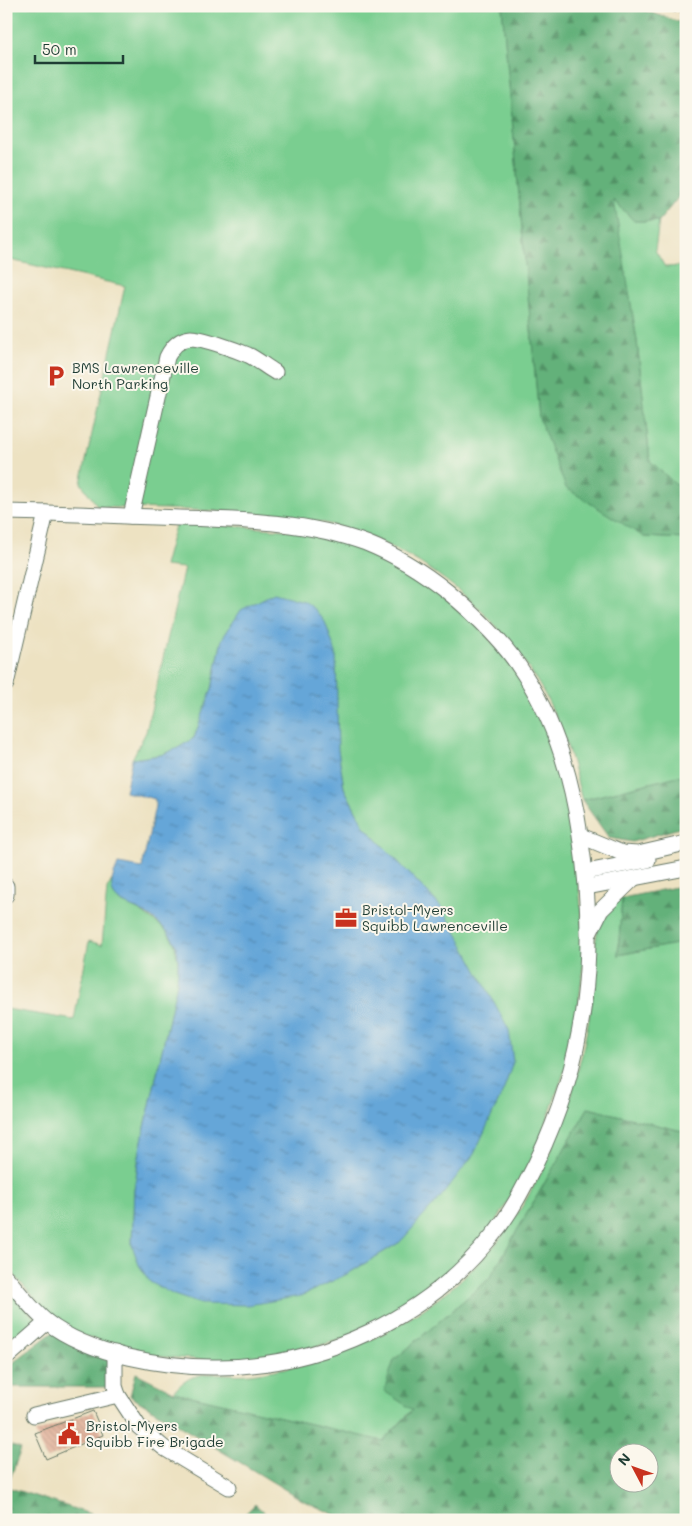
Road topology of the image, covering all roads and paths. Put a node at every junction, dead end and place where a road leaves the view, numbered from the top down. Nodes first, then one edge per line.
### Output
1 (481, 6) edge
2 (496, 6) edge
3 (657, 6) edge
4 (686, 15) edge
5 (275, 372) dead end
6 (6, 512) edge
7 (46, 513) junction
8 (131, 516) junction
9 (6, 684) edge
10 (580, 836) junction
11 (686, 844) edge
12 (679, 862) edge
13 (586, 879) junction
14 (633, 879) junction
15 (6, 886) edge
16 (6, 895) edge
17 (589, 933) junction
18 (6, 1277) edge
19 (47, 1322) junction
20 (115, 1353) junction
21 (6, 1358) edge
22 (118, 1395) junction
23 (34, 1415) dead end
24 (229, 1487) dead end

1 - 2 path
3 - 4 path
5 - 8 lane
6 - 7 lane
7 - 8 lane
7 - 9 lane
8 - 10 lane
10 - 11 lane
10 - 13 lane
12 - 13 lane
12 - 14 lane
13 - 14 lane
13 - 17 lane
14 - 17 lane
15 - 16 lane
17 - 20 lane
18 - 19 lane
19 - 20 lane
19 - 21 lane
20 - 22 lane
22 - 23 lane
22 - 24 lane

